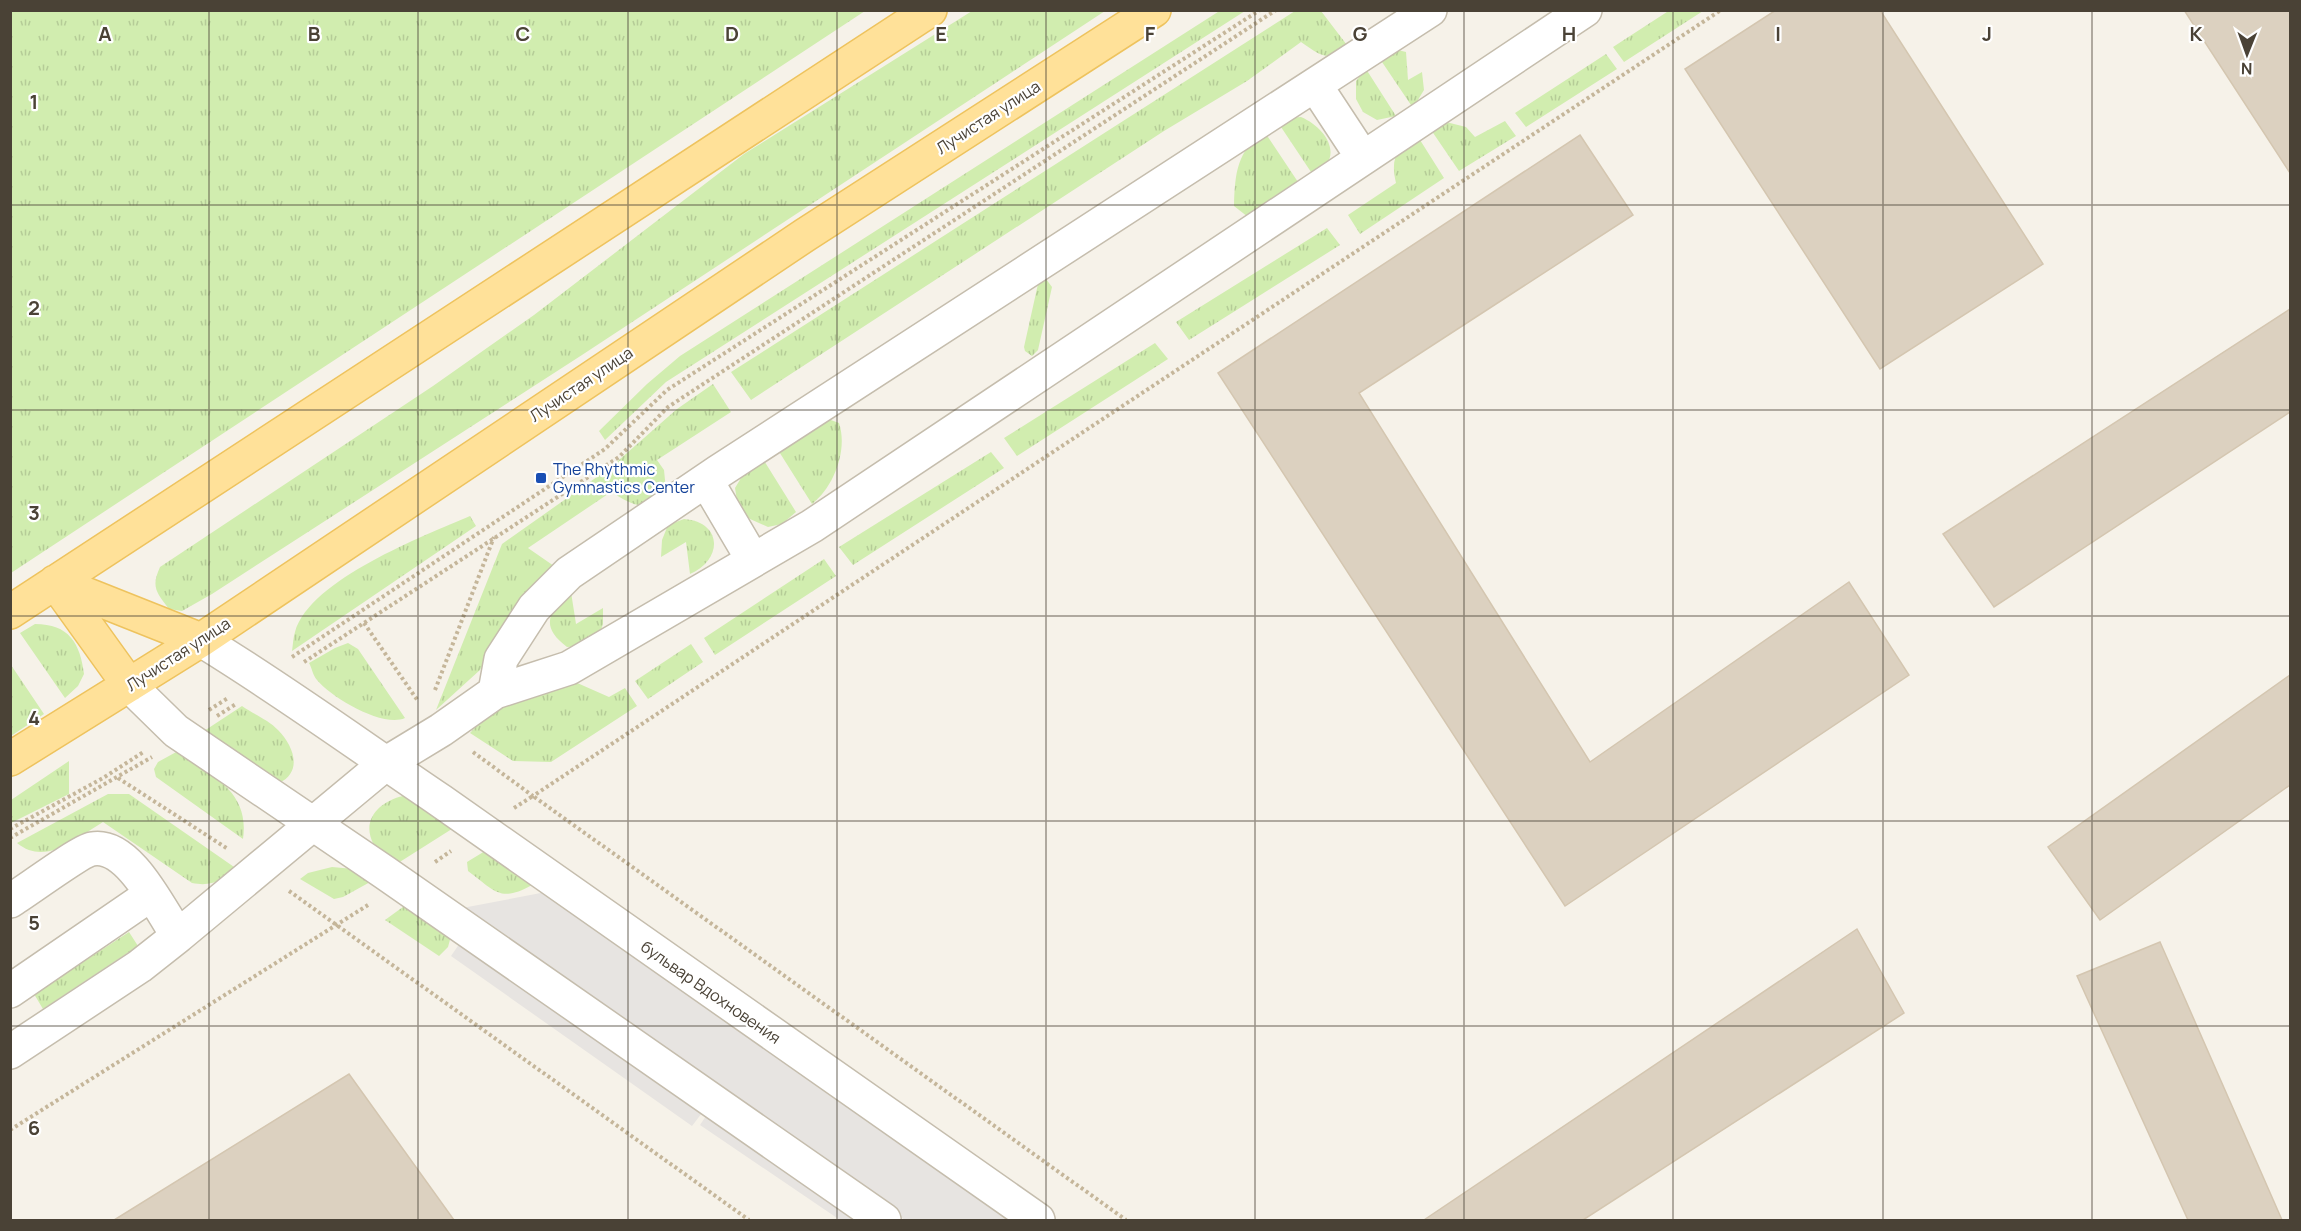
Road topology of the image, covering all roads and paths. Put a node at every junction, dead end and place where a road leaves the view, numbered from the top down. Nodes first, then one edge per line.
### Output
1 (930, 10) edge
2 (1154, 10) edge
3 (1260, 10) edge
4 (1276, 10) edge
5 (1430, 10) edge
6 (1585, 10) edge
7 (1721, 10) edge
8 (1315, 85) junction
9 (1363, 158) junction
10 (706, 480) junction
11 (494, 537) junction
12 (753, 560) junction
13 (55, 582) junction
14 (10, 612) edge
15 (364, 623) junction
16 (201, 640) junction
17 (266, 680) junction
18 (129, 685) junction
19 (495, 692) junction
20 (433, 721) junction
21 (180, 734) junction
22 (10, 759) edge
23 (385, 764) junction
24 (313, 824) junction
25 (10, 829) edge
26 (10, 838) edge
27 (150, 895) junction
28 (10, 901) edge
29 (178, 936) junction
30 (10, 991) edge
31 (10, 1052) edge
32 (10, 1130) edge
33 (749, 1221) edge
34 (884, 1221) edge
35 (1038, 1221) edge

1 - 13 main road
2 - 16 main road, Лучистая улица
3 - 17 path
4 - 11 path
5 - 8 lane
6 - 9 lane
7 - 20 path
8 - 9 lane
8 - 10 lane
9 - 12 lane
10 - 12 lane
10 - 19 lane
11 - 15 path
11 - 20 path
12 - 19 lane
13 - 14 main road
13 - 16 main road
13 - 18 main road
15 - 17 path
15 - 20 path
16 - 17 lane, бульвар Вдохновения
16 - 18 main road, Лучистая улица
17 - 21 path
17 - 21 path
17 - 23 lane, бульвар Вдохновения
18 - 21 lane
18 - 22 main road, Лучистая улица
19 - 20 lane
20 - 23 lane
21 - 24 lane
21 - 25 path
21 - 26 path
23 - 24 lane
23 - 35 lane, бульвар Вдохновения
24 - 29 lane
24 - 34 lane
27 - 28 lane
27 - 29 lane
27 - 30 lane
29 - 31 lane
32 - 33 path

